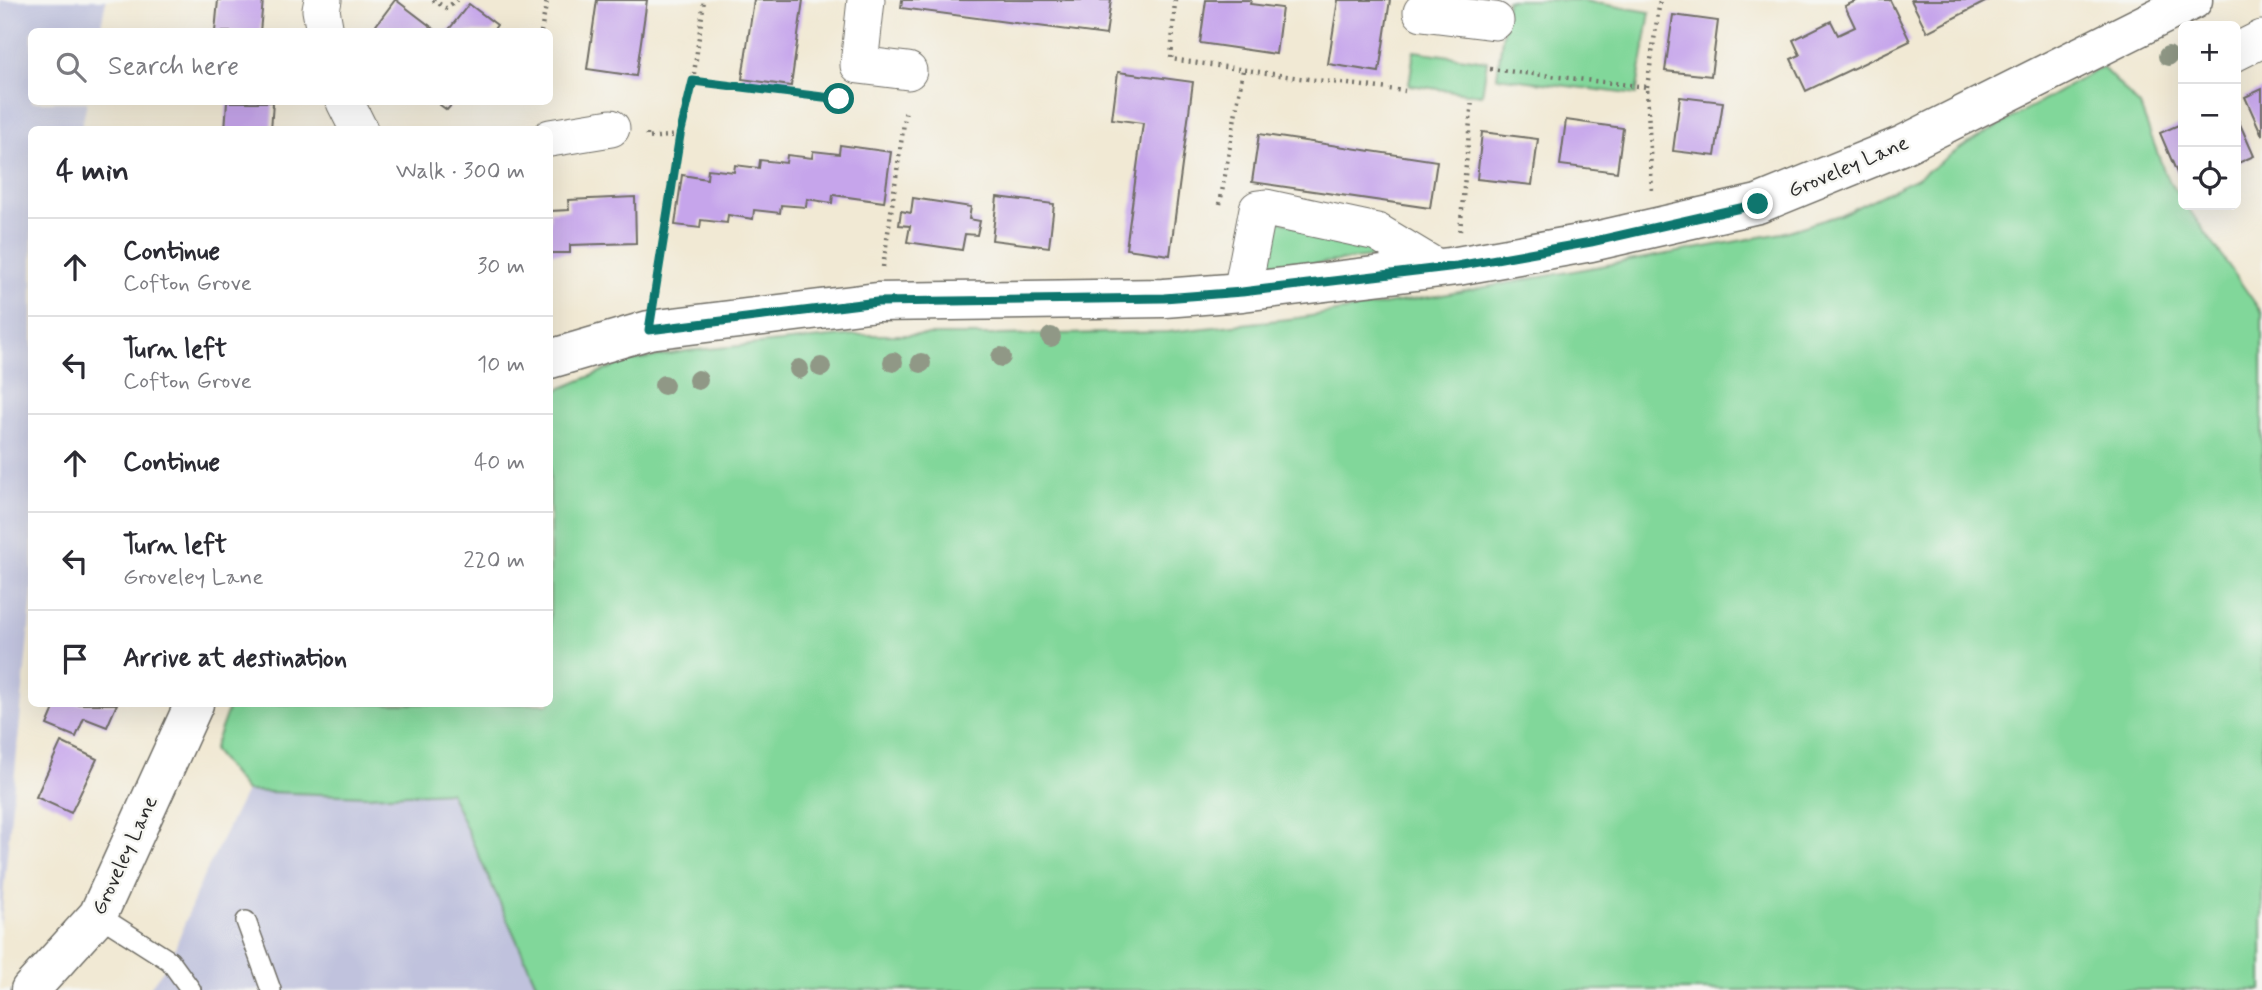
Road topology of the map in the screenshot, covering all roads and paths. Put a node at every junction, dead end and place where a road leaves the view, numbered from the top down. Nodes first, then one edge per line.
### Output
1 (323, 0) edge
2 (433, 0) edge
3 (457, 0) edge
4 (548, 0) edge
5 (704, 0) edge
6 (866, 0) edge
7 (1175, 0) edge
8 (1660, 0) edge
9 (2193, 0) edge
10 (1438, 9) edge
11 (1495, 21) dead end
12 (324, 28) edge
13 (542, 28) edge
14 (2262, 39) edge
15 (2241, 50) edge
16 (1490, 69) dead end
17 (1243, 70) junction
18 (908, 71) dead end
19 (693, 81) junction
20 (1647, 87) junction
21 (1405, 91) dead end
22 (839, 99) dead end
23 (1472, 99) dead end
24 (346, 105) edge
25 (906, 109) dead end
26 (357, 126) edge
27 (611, 128) dead end
28 (680, 135) junction
29 (553, 138) edge
30 (648, 138) dead end
31 (1652, 193) dead end
32 (1219, 214) dead end
33 (1447, 267) junction
34 (1242, 292) junction
35 (877, 302) junction
36 (649, 330) junction
37 (553, 358) edge
38 (193, 707) edge
39 (98, 915) junction
40 (246, 920) dead end
41 (30, 990) edge
42 (191, 990) edge
43 (271, 990) edge

1 - 12 street
2 - 3 path
4 - 13 path
5 - 19 path
6 - 18 street
7 - 17 path
8 - 20 path
9 - 33 main road, Groveley Lane
10 - 11 street
14 - 15 street
16 - 20 path
17 - 21 path
17 - 32 path
19 - 22 path
19 - 28 path
20 - 31 path
23 - 33 path
24 - 26 street
25 - 35 path
27 - 29 street
28 - 30 path
28 - 36 path
33 - 34 main road, Groveley Lane
33 - 34 street
34 - 35 main road, Groveley Lane
35 - 36 main road, Groveley Lane
36 - 37 main road, Groveley Lane
38 - 39 main road, Groveley Lane
39 - 41 main road, Groveley Lane
39 - 42 lane
40 - 43 lane

